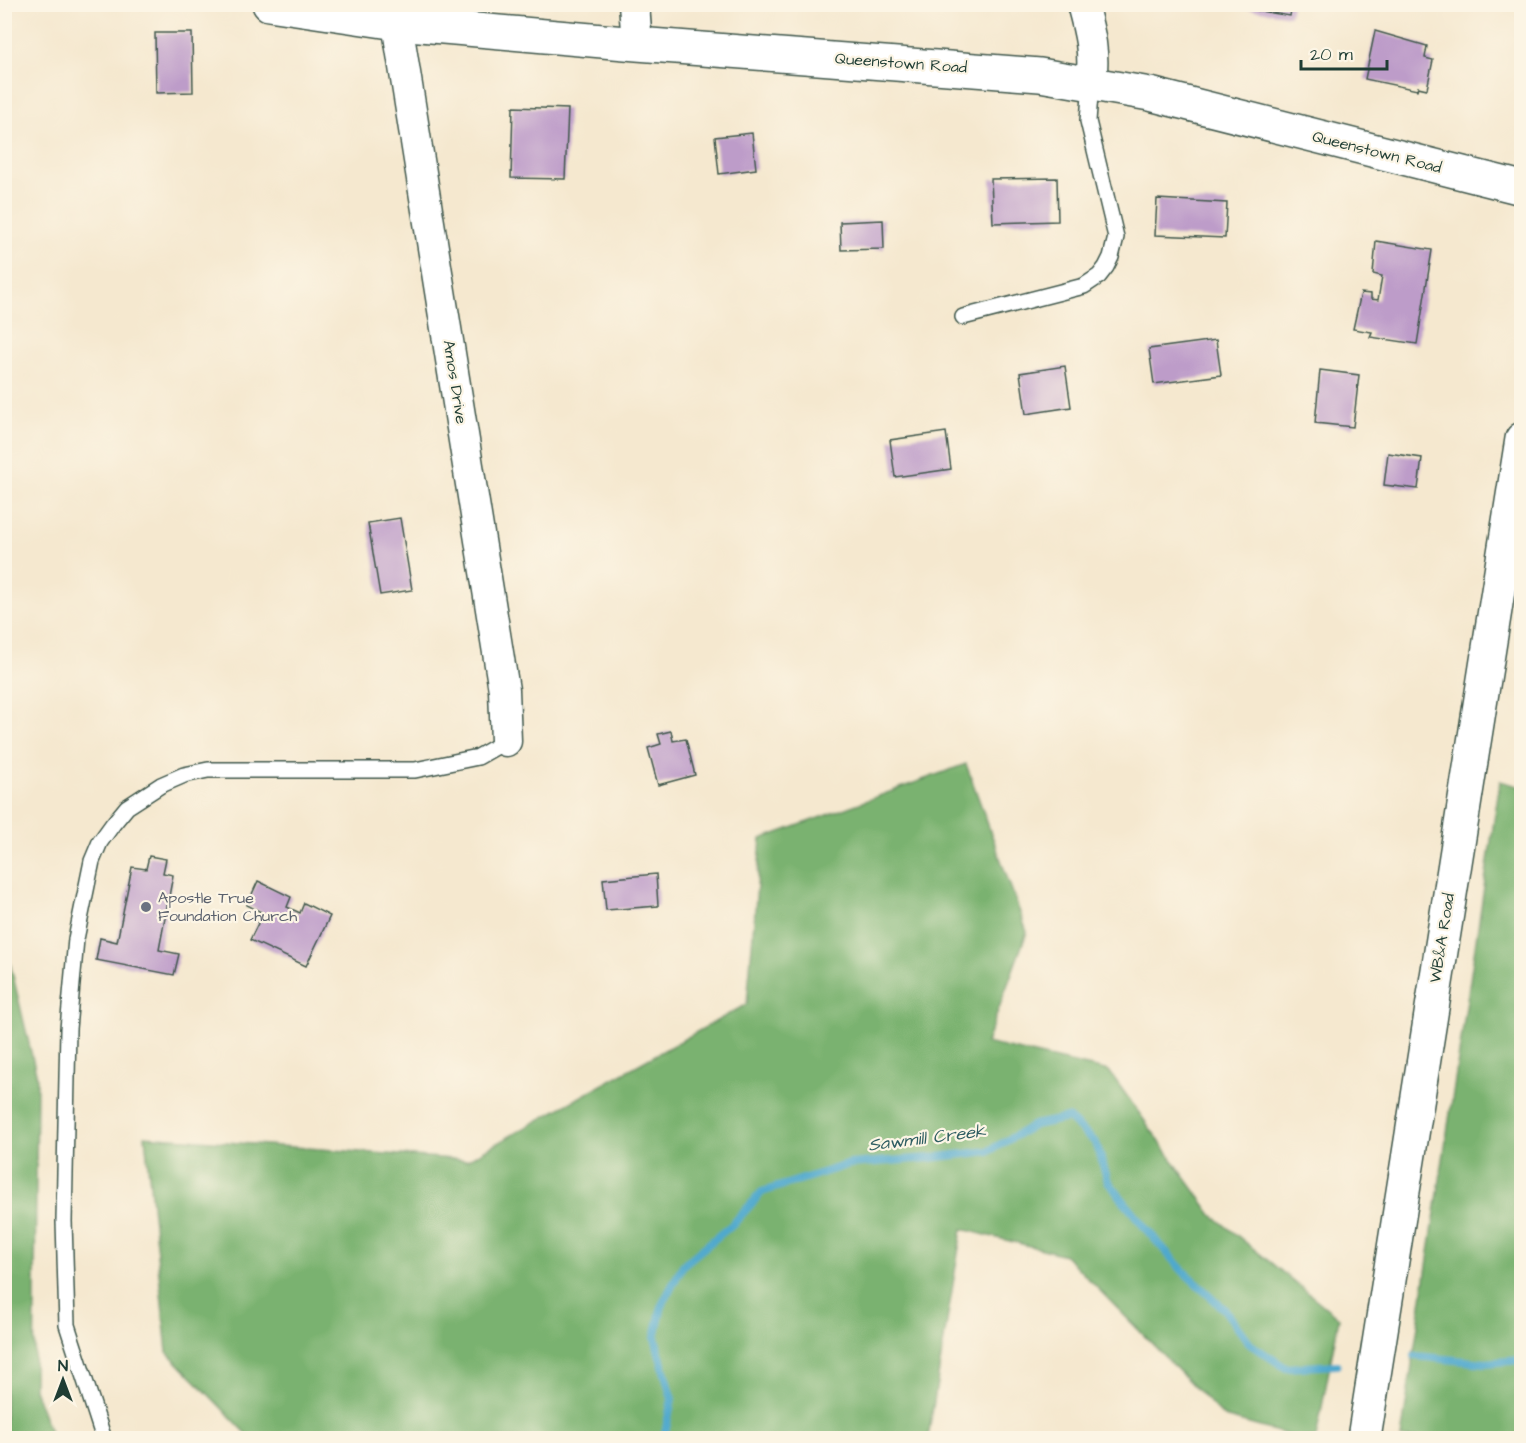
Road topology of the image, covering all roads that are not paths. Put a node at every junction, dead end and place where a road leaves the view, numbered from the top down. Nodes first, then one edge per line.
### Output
1 (634, 4) edge
2 (1082, 4) edge
3 (273, 5) edge
4 (397, 23) junction
5 (637, 44) junction
6 (1091, 82) junction
7 (1521, 188) edge
8 (963, 317) dead end
9 (1521, 439) edge
10 (507, 741) joint
11 (102, 1433) dead end
12 (1364, 1438) edge

1 - 5 street
2 - 6 street
3 - 4 street, Queenstown Road
4 - 5 street, Queenstown Road
4 - 10 street, Amos Drive
5 - 6 street, Queenstown Road
6 - 7 street, Queenstown Road
6 - 8 lane
9 - 12 street, WB&A Road
10 - 11 lane

